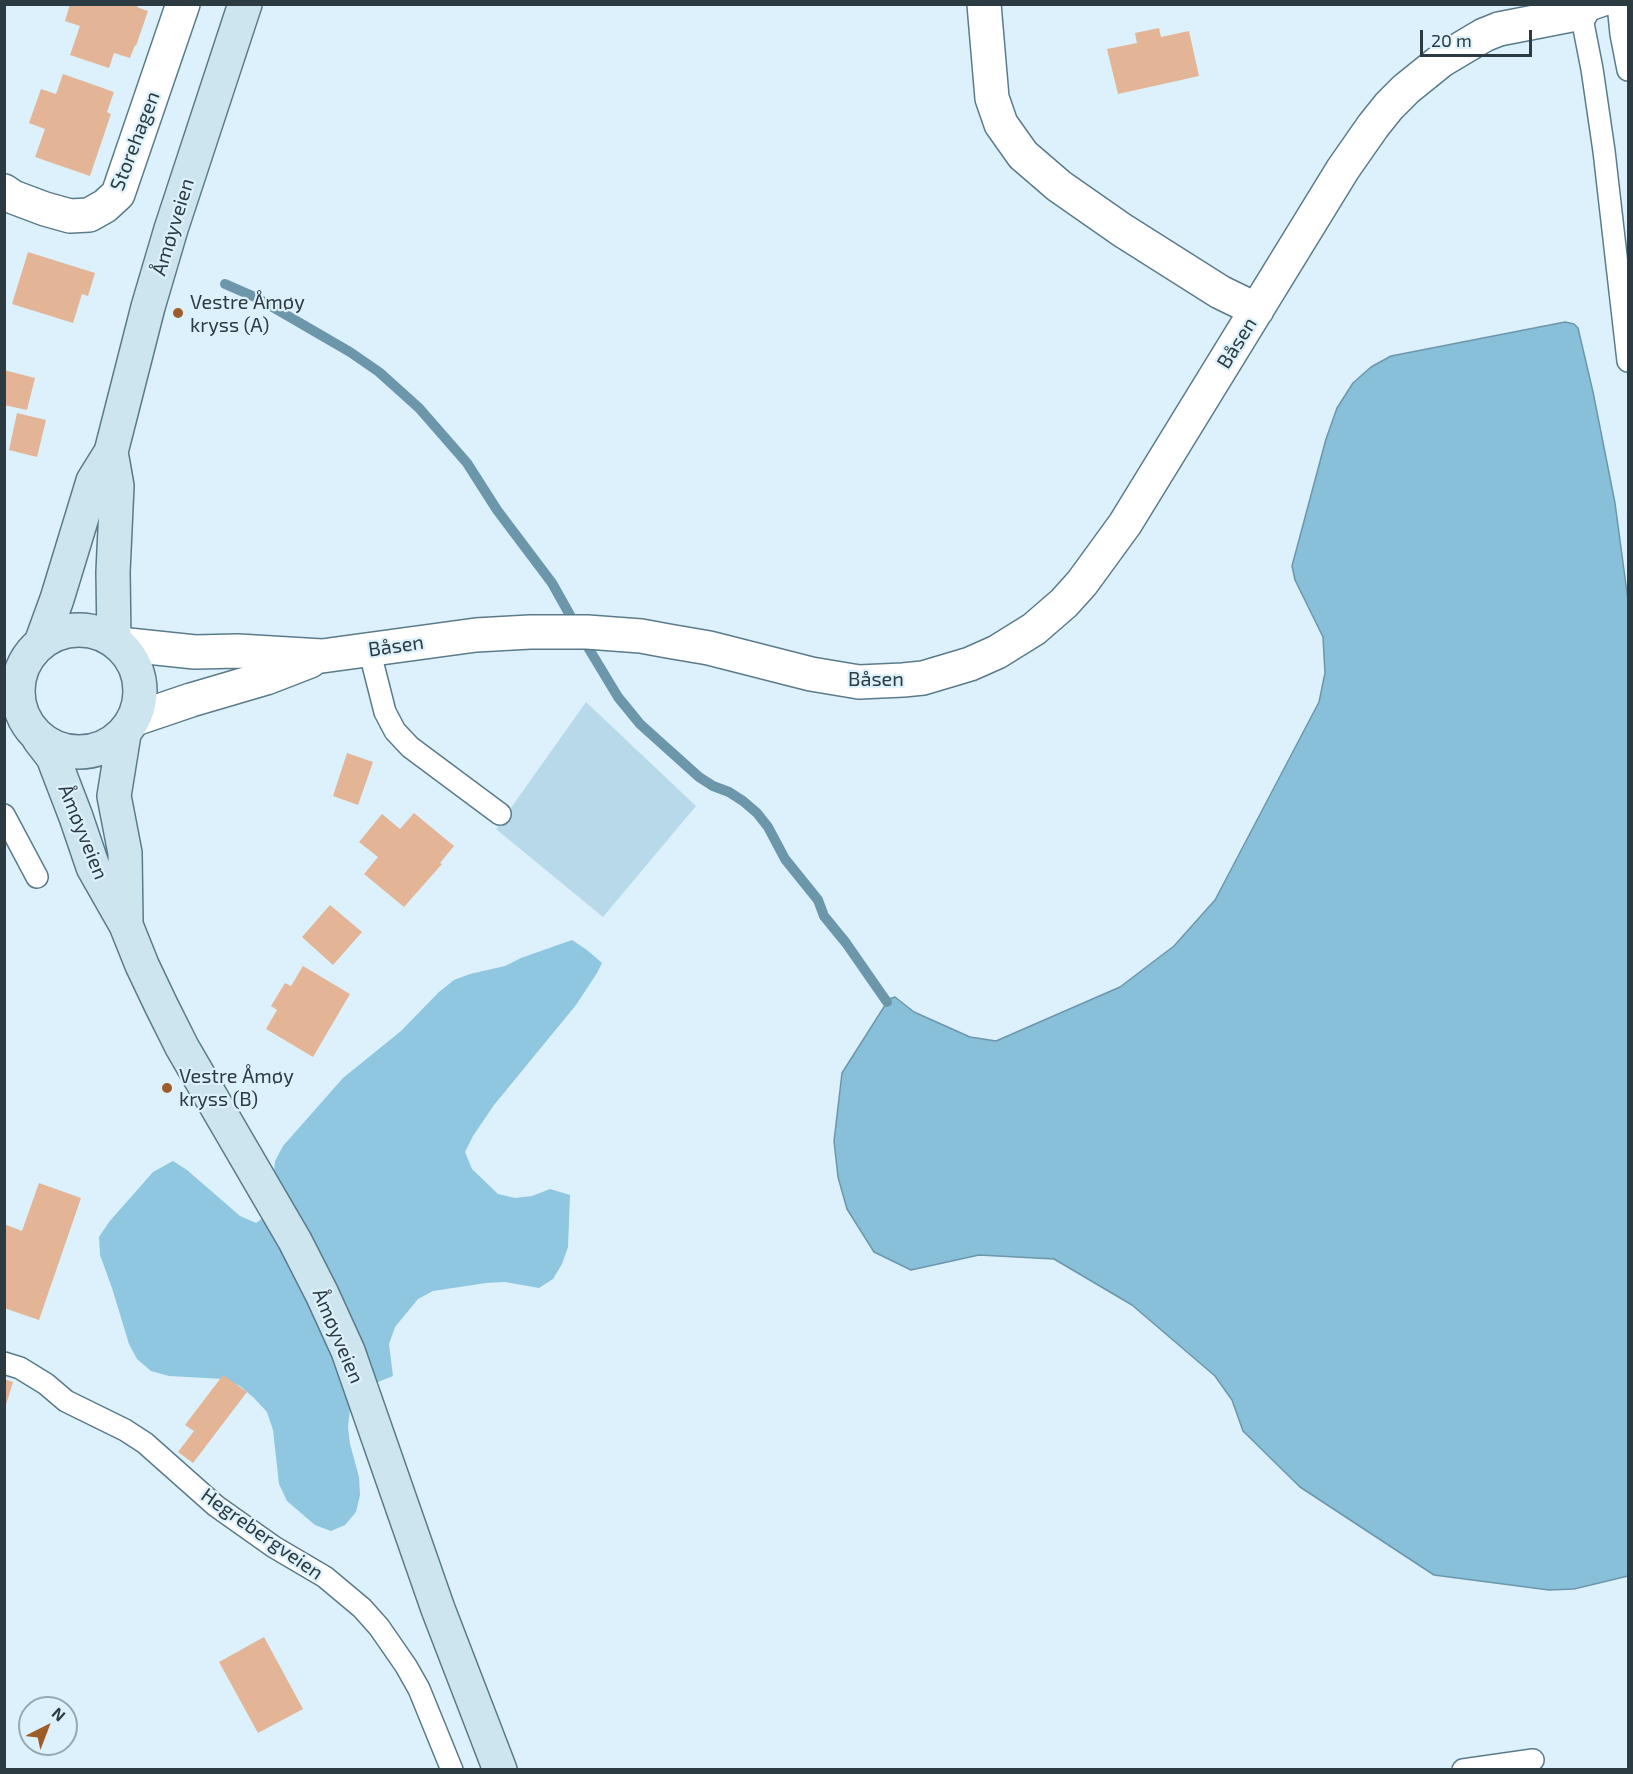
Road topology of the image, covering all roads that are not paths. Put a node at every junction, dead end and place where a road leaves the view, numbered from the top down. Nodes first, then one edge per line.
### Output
1 (183, 4) edge
2 (245, 4) edge
3 (984, 4) edge
4 (1618, 4) edge
5 (1594, 8) edge
6 (1629, 70) edge
7 (4, 191) edge
8 (1257, 310) junction
9 (1629, 361) edge
10 (111, 452) junction
11 (116, 642) junction
12 (369, 649) junction
13 (25, 651) edge
14 (322, 656) junction
15 (23, 724) edge
16 (129, 726) junction
17 (4, 814) edge
18 (500, 814) dead end
19 (36, 877) dead end
20 (126, 925) junction
21 (4, 1363) edge
22 (1533, 1760) dead end
23 (452, 1770) edge
24 (500, 1770) edge
25 (1463, 1770) edge

1 - 7 street, Storehagen
2 - 10 main road, Åmøyveien
3 - 8 street, Båsen
4 - 6 lane
5 - 8 street, Båsen
5 - 9 lane
8 - 12 street, Båsen
10 - 11 main road, Åmøyveien
10 - 13 main road, Åmøyveien
11 - 13 main road
11 - 14 street, Båsen
11 - 16 main road
12 - 14 street, Båsen
12 - 18 lane
13 - 15 main road
14 - 16 street, Båsen
15 - 16 main road
15 - 20 main road, Åmøyveien
16 - 20 main road, Åmøyveien
17 - 19 lane
20 - 24 main road, Åmøyveien
21 - 23 lane, Hegrebergveien
22 - 25 lane

